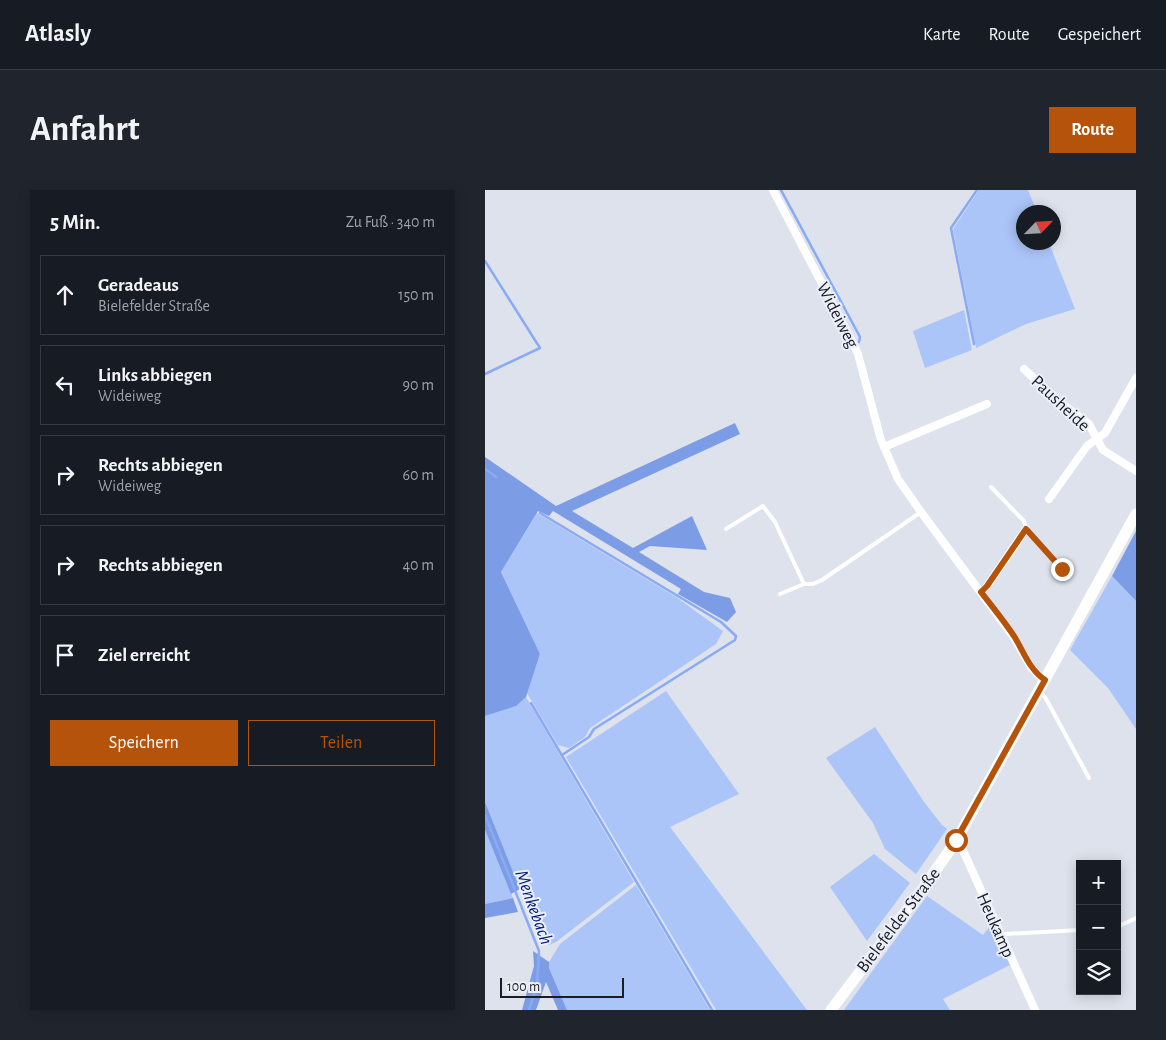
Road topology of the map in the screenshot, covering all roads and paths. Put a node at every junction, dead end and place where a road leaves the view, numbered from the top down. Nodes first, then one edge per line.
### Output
1 (773, 190) edge
2 (1024, 369) dead end
3 (1136, 378) edge
4 (987, 404) dead end
5 (1097, 439) junction
6 (885, 447) junction
7 (1136, 470) edge
8 (991, 486) dead end
9 (1049, 499) dead end
10 (921, 512) junction
11 (1136, 514) edge
12 (726, 528) dead end
13 (1026, 529) junction
14 (1062, 569) dead end
15 (804, 584) junction
16 (981, 592) junction
17 (780, 594) dead end
18 (1045, 680) junction
19 (1039, 692) junction
20 (1089, 778) dead end
21 (956, 840) junction
22 (1136, 918) edge
23 (1121, 925) edge
24 (1076, 930) edge
25 (1001, 936) junction
26 (831, 1010) edge
27 (1035, 1010) edge

1 - 6 street, Wideiweg
2 - 5 street, Pausheide
3 - 5 street, Pausheide
4 - 6 street
5 - 7 street, Pausheide
5 - 9 street, Pausheide
6 - 10 street, Wideiweg
8 - 13 lane
10 - 15 lane
10 - 16 street, Wideiweg
11 - 18 main road, Bielefelder Straße
12 - 15 lane
13 - 14 lane
13 - 16 street
15 - 17 lane
16 - 18 street, Wideiweg
18 - 19 main road, Bielefelder Straße
19 - 20 lane
19 - 21 main road, Bielefelder Straße
21 - 25 street, Heukamp
21 - 26 main road, Bielefelder Straße
22 - 23 lane
24 - 25 lane
25 - 27 street, Heukamp

